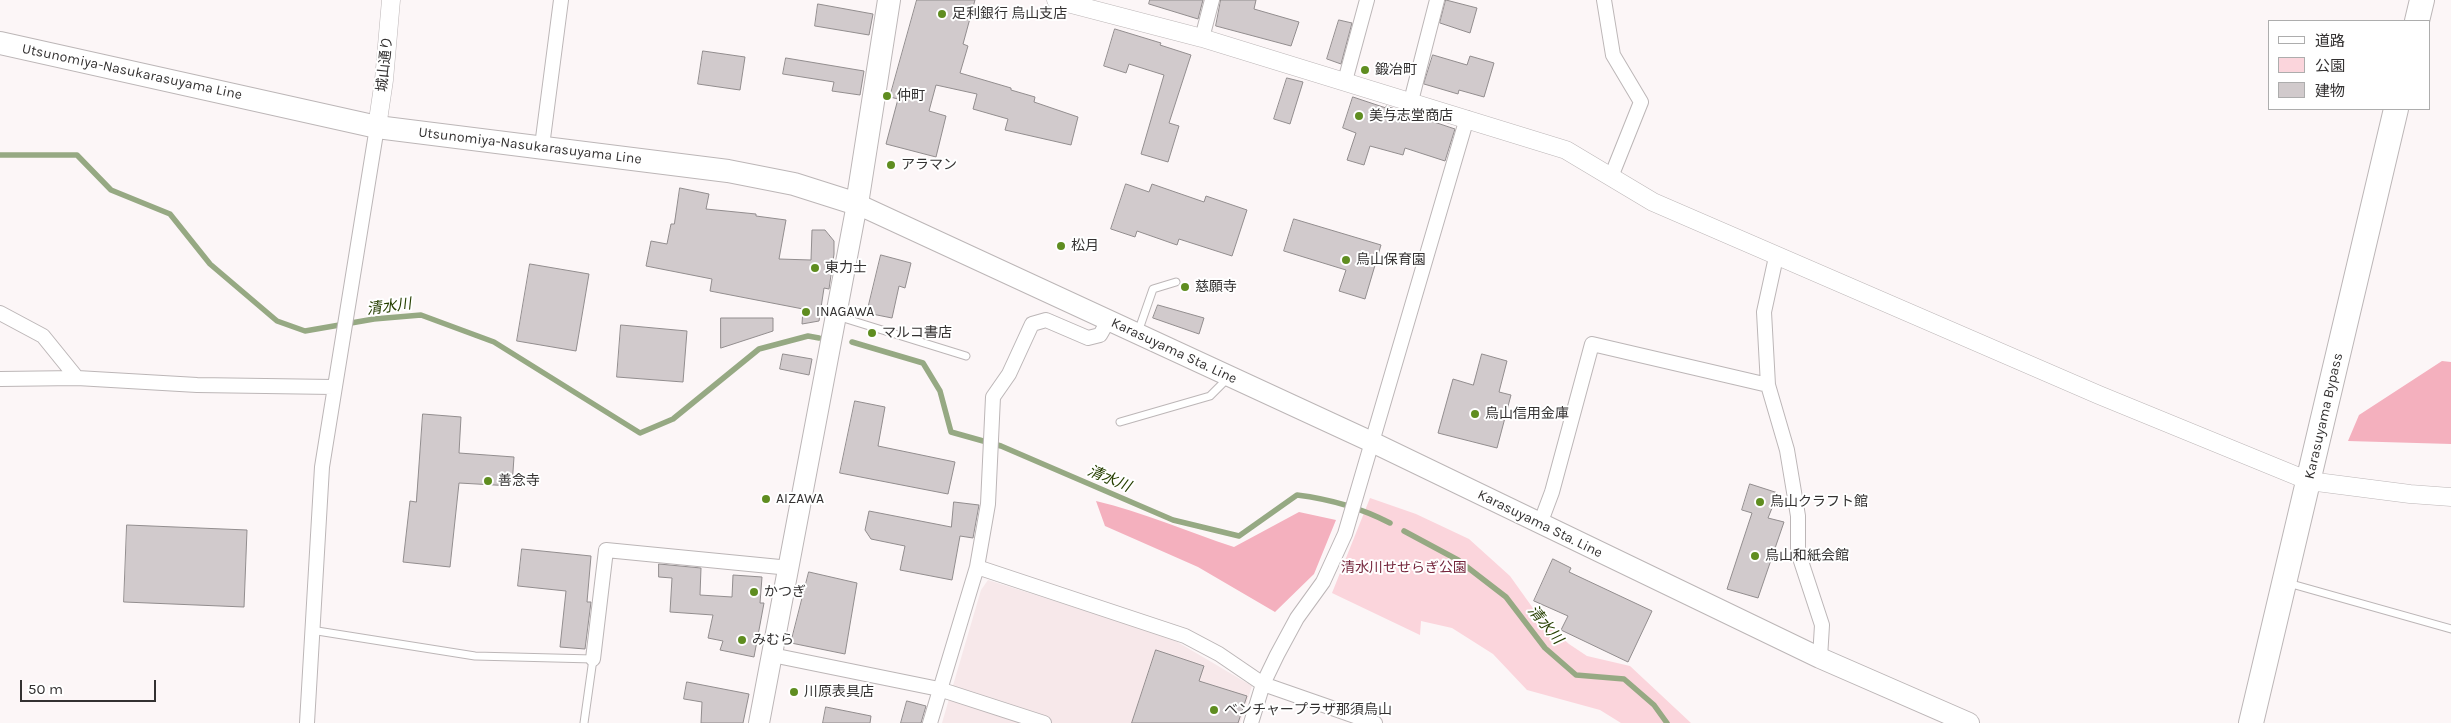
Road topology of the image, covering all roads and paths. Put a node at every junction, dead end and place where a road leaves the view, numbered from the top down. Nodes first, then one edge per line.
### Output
1 (391, 0) edge
2 (562, 0) edge
3 (889, 0) edge
4 (1056, 0) edge
5 (1212, 0) edge
6 (1368, 0) edge
7 (1437, 0) edge
8 (1604, 0) edge
9 (2422, 0) edge
10 (2417, 20) edge
11 (1202, 38) junction
12 (0, 44) edge
13 (1345, 82) junction
14 (1411, 101) junction
15 (2396, 110) edge
16 (1468, 118) junction
17 (377, 127) junction
18 (542, 146) junction
19 (1611, 177) junction
20 (857, 204) junction
21 (1776, 256) junction
22 (1176, 282) dead end
23 (0, 313) edge
24 (838, 316) junction
25 (1108, 320) junction
26 (1137, 334) junction
27 (966, 356) dead end
28 (1229, 377) junction
29 (77, 378) junction
30 (0, 379) edge
31 (1768, 385) junction
32 (333, 387) junction
33 (1120, 422) dead end
34 (1374, 443) junction
35 (2309, 482) junction
36 (2451, 497) edge
37 (1540, 524) junction
38 (977, 567) junction
39 (790, 568) junction
40 (2284, 582) junction
41 (2451, 629) edge
42 (311, 630) junction
43 (772, 655) junction
44 (1820, 658) junction
45 (593, 659) junction
46 (1263, 684) junction
47 (939, 688) junction
48 (307, 723) edge
49 (584, 723) edge
50 (759, 723) edge
51 (930, 723) edge
52 (1044, 723) edge
53 (1251, 723) edge
54 (1375, 723) edge
55 (1969, 723) edge
56 (2250, 723) edge

1 - 17 street, 城山通り
2 - 18 street
3 - 20 main road
4 - 11 street
5 - 11 street
6 - 13 street
7 - 14 street
8 - 19 street
9 - 10 highway
11 - 13 street
12 - 17 main road, Utsunomiya-Nasukarasuyama Line
13 - 14 street
14 - 16 street
15 - 35 highway, Karasuyama Bypass
16 - 19 street
16 - 34 street
17 - 18 main road, Utsunomiya-Nasukarasuyama Line
17 - 32 street
18 - 20 main road, Utsunomiya-Nasukarasuyama Line
19 - 21 street
20 - 24 main road
20 - 25 main road, Karasuyama Sta. Line
21 - 31 street
21 - 35 street
22 - 26 lane
23 - 29 street
24 - 27 lane
24 - 39 main road
25 - 26 main road, Karasuyama Sta. Line
25 - 38 street
26 - 28 main road, Karasuyama Sta. Line
28 - 33 lane
28 - 34 main road, Karasuyama Sta. Line
29 - 30 street
29 - 32 street
31 - 37 street
31 - 44 street
32 - 42 street
34 - 37 main road, Karasuyama Sta. Line
34 - 46 street
35 - 36 street
35 - 40 highway, Karasuyama Bypass
37 - 44 main road, Karasuyama Sta. Line
38 - 46 street
38 - 47 street
39 - 43 main road
39 - 45 street
40 - 41 lane
40 - 56 highway, Karasuyama Bypass
42 - 45 lane
42 - 48 street
43 - 47 street
43 - 50 main road
44 - 55 main road, Karasuyama Sta. Line
45 - 49 lane
46 - 53 street
46 - 54 street
47 - 51 street
47 - 52 street

